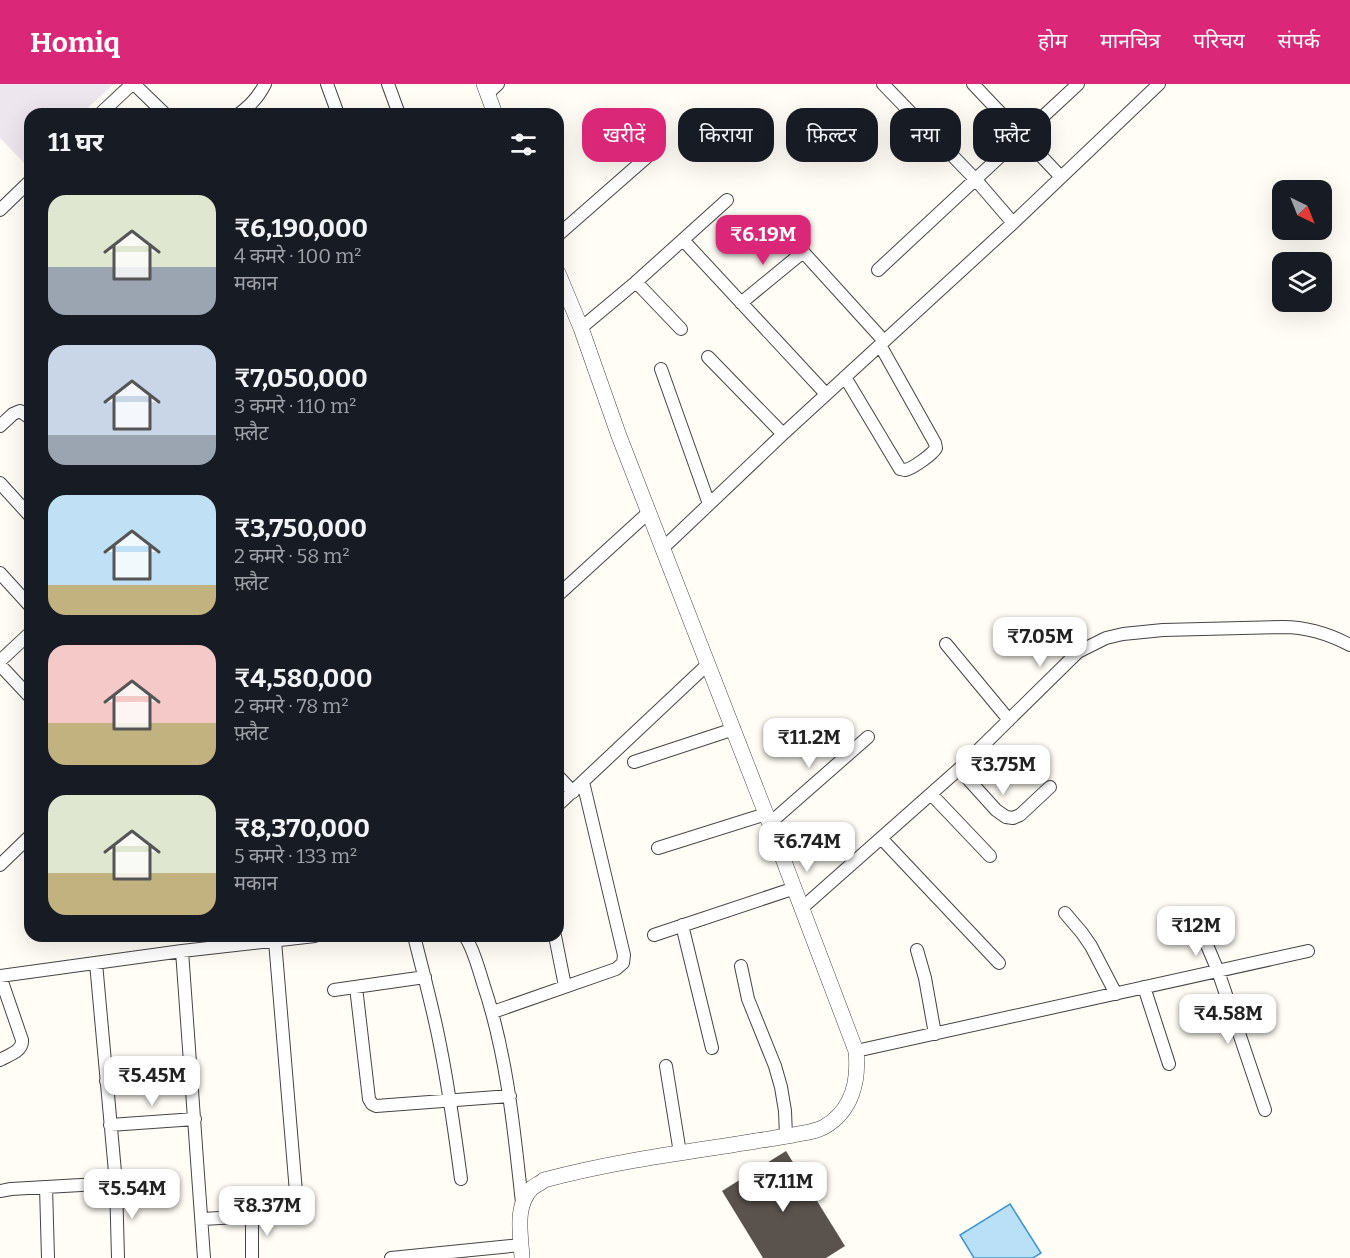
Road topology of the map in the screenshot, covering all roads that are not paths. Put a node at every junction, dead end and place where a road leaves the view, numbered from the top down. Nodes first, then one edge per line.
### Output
1 (133, 84) edge
2 (265, 84) edge
3 (327, 84) edge
4 (388, 84) edge
5 (883, 84) edge
6 (1078, 84) edge
7 (1159, 84) edge
8 (980, 86) edge
9 (490, 87) edge
10 (107, 108) edge
11 (159, 108) edge
12 (248, 108) edge
13 (333, 108) edge
14 (397, 108) edge
15 (494, 108) edge
16 (999, 108) edge
17 (1051, 110) edge
18 (641, 162) edge
19 (995, 162) edge
20 (1047, 162) edge
21 (1061, 177) junction
22 (976, 180) junction
23 (24, 187) edge
24 (727, 200) dead end
25 (0, 210) edge
26 (1013, 223) junction
27 (564, 230) edge
28 (785, 232) dead end
29 (683, 240) junction
30 (803, 252) junction
31 (878, 270) dead end
32 (636, 282) junction
33 (564, 287) edge
34 (741, 303) junction
35 (581, 328) junction
36 (681, 329) dead end
37 (882, 343) junction
38 (708, 357) dead end
39 (660, 369) dead end
40 (845, 377) junction
41 (826, 394) junction
42 (24, 414) edge
43 (0, 426) edge
44 (783, 434) junction
45 (0, 483) edge
46 (709, 504) junction
47 (24, 509) edge
48 (649, 512) junction
49 (663, 548) junction
50 (0, 573) edge
51 (564, 589) edge
52 (24, 599) edge
53 (24, 639) edge
54 (946, 644) dead end
55 (1350, 645) edge
56 (0, 663) edge
57 (708, 664) junction
58 (24, 690) edge
59 (1009, 720) junction
60 (734, 729) junction
61 (868, 736) dead end
62 (634, 762) dead end
63 (959, 769) junction
64 (564, 782) edge
65 (583, 782) junction
66 (1050, 787) dead end
67 (573, 792) junction
68 (931, 794) junction
69 (564, 800) edge
70 (768, 818) junction
71 (881, 838) junction
72 (24, 842) edge
73 (658, 848) dead end
74 (990, 856) dead end
75 (0, 865) edge
76 (795, 888) junction
77 (802, 908) junction
78 (1065, 913) dead end
79 (682, 925) junction
80 (1201, 930) dead end
81 (654, 935) dead end
82 (220, 942) edge
83 (266, 942) edge
84 (276, 942) edge
85 (415, 942) edge
86 (468, 942) edge
87 (556, 942) edge
88 (224, 946) junction
89 (917, 950) dead end
90 (182, 951) junction
91 (1308, 951) dead end
92 (96, 963) junction
93 (999, 963) dead end
94 (741, 966) dead end
95 (1218, 971) junction
96 (0, 976) edge
97 (424, 977) junction
98 (565, 986) junction
99 (356, 987) junction
100 (1144, 987) junction
101 (334, 990) dead end
102 (1116, 994) junction
103 (493, 1012) junction
104 (935, 1034) junction
105 (712, 1048) dead end
106 (856, 1052) junction
107 (0, 1060) edge
108 (1169, 1064) dead end
109 (666, 1066) dead end
110 (190, 1073) junction
111 (106, 1081) junction
112 (510, 1096) junction
113 (450, 1100) junction
114 (1265, 1110) dead end
115 (195, 1119) junction
116 (110, 1125) junction
117 (786, 1136) junction
118 (680, 1152) junction
119 (461, 1179) dead end
120 (116, 1183) junction
121 (46, 1187) junction
122 (0, 1191) edge
123 (522, 1203) junction
124 (252, 1217) junction
125 (203, 1219) junction
126 (521, 1251) edge
127 (461, 1255) edge
128 (48, 1258) edge
129 (118, 1258) edge
130 (204, 1258) edge
131 (252, 1258) edge
132 (391, 1258) edge

1 - 10 street
1 - 11 street
2 - 12 street
3 - 13 street
4 - 14 street
5 - 22 street
6 - 17 street
7 - 21 street
8 - 16 street
9 - 15 street
18 - 27 street
19 - 22 street
20 - 21 street
21 - 26 street
22 - 26 street
22 - 31 street
23 - 25 street
24 - 29 street
26 - 37 street
28 - 30 street
29 - 32 street
29 - 34 street
30 - 34 street
30 - 37 street
32 - 35 street
32 - 36 street
33 - 35 street
34 - 41 street
35 - 48 street
37 - 40 street
37 - 40 street
38 - 44 street
39 - 46 street
40 - 41 street
41 - 44 street
42 - 43 street
44 - 46 street
45 - 47 street
46 - 49 street
48 - 49 street
48 - 51 street
49 - 57 street
50 - 52 street
53 - 56 street
54 - 59 street
55 - 59 street
56 - 58 street
57 - 60 street
57 - 65 street
59 - 63 street
60 - 62 street
60 - 70 street
61 - 70 street
63 - 66 street
63 - 68 street
64 - 67 street
65 - 67 street
65 - 98 street
67 - 69 street
68 - 71 street
68 - 74 street
70 - 73 street
70 - 76 street
71 - 77 street
71 - 93 street
72 - 75 street
76 - 77 street
76 - 79 street
77 - 106 street
78 - 102 street
79 - 81 street
79 - 105 street
80 - 95 street
82 - 88 street
83 - 88 street
84 - 124 street
85 - 97 street
86 - 103 street
87 - 98 street
88 - 90 street
89 - 104 street
90 - 92 street
90 - 110 street
91 - 95 street
92 - 96 street
92 - 111 street
94 - 117 street
95 - 100 street
95 - 114 street
96 - 107 street
97 - 99 street
97 - 113 street
98 - 103 street
99 - 101 street
99 - 113 street
100 - 102 street
100 - 108 street
102 - 104 street
103 - 112 street
104 - 106 street
106 - 117 street
109 - 118 street
110 - 111 street
110 - 115 street
111 - 116 street
112 - 113 street
112 - 123 street
113 - 119 street
115 - 116 street
115 - 125 street
116 - 120 street
117 - 118 street
118 - 123 street
120 - 121 street
120 - 129 street
121 - 122 street
121 - 128 street
123 - 126 street
124 - 125 street
124 - 131 street
125 - 130 street
126 - 127 street
127 - 132 street

